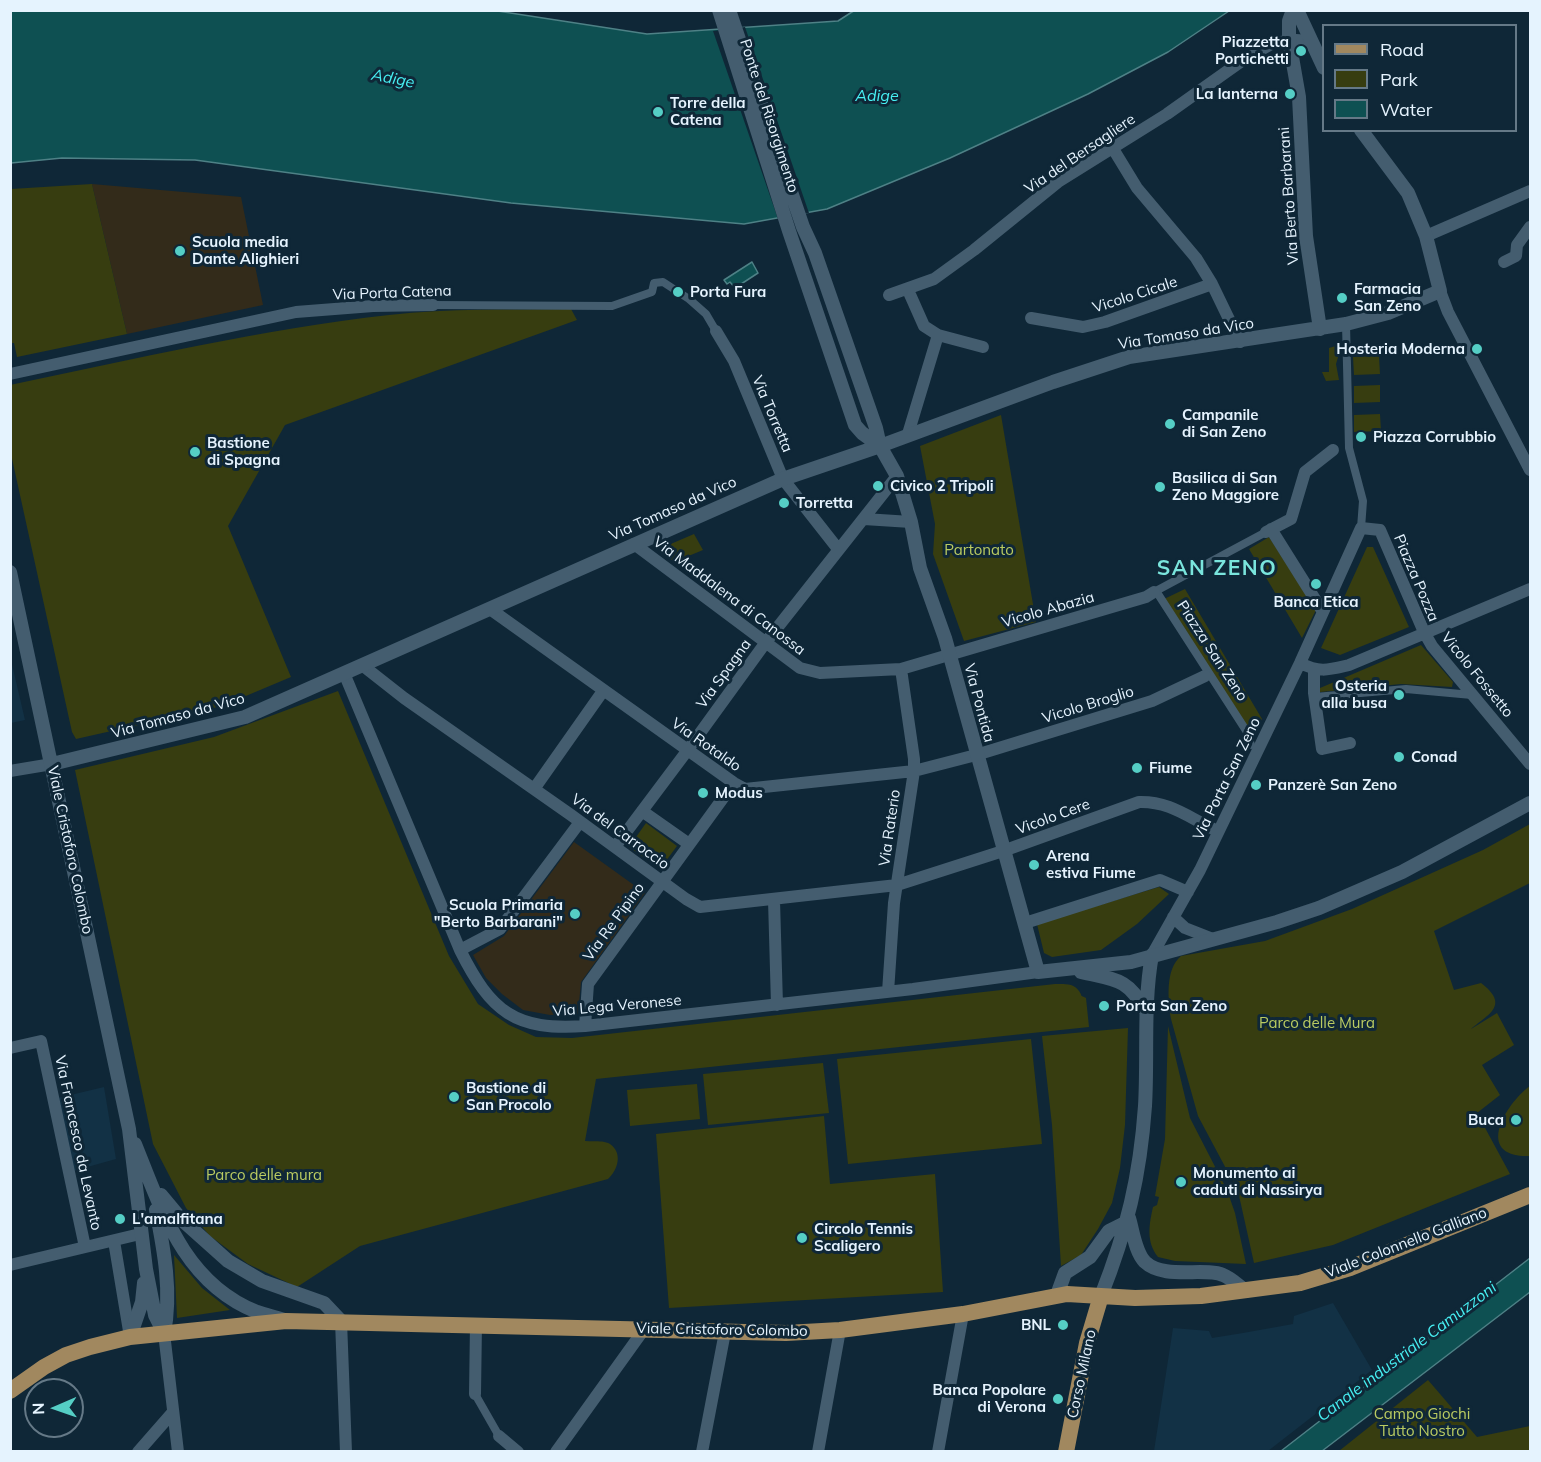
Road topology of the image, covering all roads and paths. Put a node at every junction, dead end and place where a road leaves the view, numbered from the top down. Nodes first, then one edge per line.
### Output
1 (1293, 10) edge
2 (1298, 10) edge
3 (724, 12) edge
4 (1289, 40) junction
5 (1312, 41) junction
6 (1322, 66) edge
7 (1362, 132) edge
8 (1112, 147) junction
9 (1530, 192) edge
10 (803, 227) joint
11 (1530, 227) edge
12 (789, 231) joint
13 (1426, 236) junction
14 (1504, 262) dead end
15 (1212, 284) junction
16 (908, 290) junction
17 (1440, 291) junction
18 (889, 295) dead end
19 (433, 305) joint
20 (1031, 318) dead end
21 (1346, 324) junction
22 (1320, 329) junction
23 (716, 331) joint
24 (938, 335) junction
25 (1240, 342) junction
26 (983, 346) dead end
27 (734, 361) joint
28 (10, 374) edge
29 (908, 434) junction
30 (880, 446) junction
31 (1349, 448) junction
32 (1333, 450) joint
33 (1530, 470) edge
34 (897, 476) junction
35 (783, 479) junction
36 (864, 519) junction
37 (911, 522) junction
38 (1361, 528) junction
39 (1269, 530) junction
40 (634, 544) junction
41 (838, 549) junction
42 (10, 572) edge
43 (1530, 589) edge
44 (1154, 592) junction
45 (490, 609) junction
46 (1323, 612) junction
47 (1424, 632) junction
48 (766, 642) junction
49 (949, 654) junction
50 (1300, 663) junction
51 (362, 665) junction
52 (902, 669) junction
53 (1314, 670) junction
54 (344, 673) junction
55 (1205, 676) dead end
56 (603, 691) junction
57 (1473, 695) junction
58 (1314, 697) junction
59 (1350, 743) dead end
60 (1251, 745) dead end
61 (687, 751) junction
62 (976, 755) junction
63 (52, 764) junction
64 (1530, 764) edge
65 (10, 771) edge
66 (914, 771) junction
67 (734, 783) junction
68 (534, 789) junction
69 (1530, 803) edge
70 (642, 810) junction
71 (580, 822) junction
72 (1218, 831) junction
73 (689, 844) junction
74 (615, 846) junction
75 (1004, 850) junction
76 (663, 882) junction
77 (897, 885) junction
78 (1188, 892) junction
79 (774, 900) junction
80 (1173, 917) junction
81 (1025, 923) junction
82 (1213, 939) junction
83 (460, 950) junction
84 (1152, 955) junction
85 (1033, 956) junction
86 (1073, 970) junction
87 (1055, 971) junction
88 (1038, 972) junction
89 (888, 992) junction
90 (777, 1005) junction
91 (1146, 1011) junction
92 (585, 1026) junction
93 (10, 1048) edge
94 (129, 1129) junction
95 (152, 1184) junction
96 (1530, 1195) edge
97 (1128, 1220) junction
98 (141, 1234) junction
99 (114, 1241) junction
100 (85, 1247) junction
101 (10, 1265) edge
102 (146, 1269) junction
103 (1246, 1291) junction
104 (1057, 1295) junction
105 (1101, 1296) junction
106 (963, 1314) junction
107 (286, 1321) junction
108 (341, 1321) junction
109 (476, 1324) junction
110 (645, 1328) junction
111 (840, 1330) junction
112 (725, 1332) junction
113 (164, 1334) junction
114 (130, 1337) junction
115 (10, 1390) edge
116 (475, 1394) joint
117 (173, 1412) junction
118 (499, 1436) joint
119 (138, 1452) edge
120 (178, 1452) edge
121 (346, 1452) edge
122 (518, 1452) edge
123 (556, 1452) edge
124 (702, 1452) edge
125 (818, 1452) edge
126 (938, 1452) edge
127 (1066, 1452) edge

1 - 4 street
2 - 5 street
3 - 10 street, Ponte del Risorgimento
3 - 12 street, Ponte del Risorgimento
4 - 5 street
4 - 8 street, Via del Bersagliere
4 - 22 street, Via Berto Barbarani
5 - 6 street
7 - 13 street
8 - 15 street
8 - 16 street, Via del Bersagliere
9 - 13 street
10 - 30 street, Via Pontida
11 - 14 street
12 - 30 street, Via Pontida
13 - 17 street
15 - 20 street, Vicolo Cicale
15 - 25 street
16 - 18 street, Via del Bersagliere
16 - 24 street
17 - 21 street
17 - 33 street
19 - 23 street, Via Porta Catena
19 - 28 street, Via Porta Catena
21 - 22 street
21 - 31 street
22 - 25 street, Via Tomaso da Vico
23 - 27 street, Via Porta Catena
24 - 26 street
24 - 29 street
25 - 29 street, Via Tomaso da Vico
27 - 35 street, Via Torretta
29 - 30 street, Via Tomaso da Vico
30 - 34 street, Via Pontida
30 - 35 street, Via Tomaso da Vico
31 - 32 street
31 - 38 street
32 - 39 street
34 - 36 street, Via Spagna
34 - 37 street, Via Pontida
35 - 40 street, Via Tomaso da Vico
35 - 41 street
36 - 37 street
36 - 41 street, Via Spagna
37 - 49 street, Via Pontida
38 - 46 street
38 - 47 street, Piazza Pozza
39 - 44 street, Piazza San Zeno
39 - 46 street
40 - 45 street, Via Tomaso da Vico
40 - 48 street, Via Maddalena di Canossa
41 - 48 street, Via Spagna
42 - 63 street, Viale Cristoforo Colombo
43 - 47 street
44 - 49 street, Vicolo Abazia
44 - 60 street, Piazza San Zeno
45 - 51 street, Via Tomaso da Vico
45 - 56 street, Via Rotaldo
46 - 50 street, Via Porta San Zeno
47 - 53 street, Piazza Pozza
47 - 57 street, Vicolo Fossetto
48 - 52 street, Via Maddalena di Canossa
48 - 61 street, Via Spagna
49 - 52 street, Via Maddalena di Canossa
49 - 62 street, Via Pontida
50 - 53 street
50 - 72 street, Via Porta San Zeno
51 - 54 street, Via Tomaso da Vico
51 - 68 street, Via del Carroccio
52 - 66 street, Via Raterio
53 - 58 street
54 - 63 street, Via Tomaso da Vico
54 - 83 street, Via Lega Veronese
55 - 62 street, Vicolo Broglio
56 - 61 street, Via Rotaldo
56 - 68 street
57 - 58 street
57 - 64 street, Vicolo Fossetto
58 - 59 street
61 - 67 street, Via Rotaldo
61 - 70 street, Via Spagna
62 - 66 street, Via Rotaldo
62 - 75 street, Via Pontida
63 - 65 street
63 - 94 street, Viale Cristoforo Colombo
66 - 67 street, Via Rotaldo
66 - 77 street, Via Raterio
67 - 73 street, Via Re Pipino
68 - 71 street, Via del Carroccio
69 - 82 street
70 - 73 street
70 - 74 street, Via Spagna
71 - 74 street, Via del Carroccio
71 - 83 street
72 - 75 street, Vicolo Cere
72 - 78 street, Via Porta San Zeno
73 - 76 street, Via Re Pipino
74 - 76 street, Via del Carroccio
75 - 77 street, Vicolo Cere
75 - 81 street, Via Pontida
76 - 79 street, Via del Carroccio
76 - 92 street, Via Re Pipino
77 - 79 street, Via del Carroccio
77 - 89 street, Via Raterio
78 - 80 street, Via Porta San Zeno
78 - 81 street
79 - 90 street
80 - 82 street
80 - 84 street, Via Porta San Zeno
81 - 85 street, Via Pontida
82 - 84 street
83 - 92 street, Via Lega Veronese
84 - 86 street
84 - 91 street
85 - 87 street
85 - 88 street, Via Pontida
86 - 87 street
86 - 91 street
87 - 88 street
88 - 89 street, Via Lega Veronese
89 - 90 street, Via Lega Veronese
90 - 92 street, Via Lega Veronese
91 - 97 street
93 - 100 street, Via Francesco da Levanto
94 - 95 street, Viale Cristoforo Colombo
94 - 98 street, Viale Cristoforo Colombo
95 - 107 street, Viale Cristoforo Colombo
95 - 108 street, Viale Cristoforo Colombo
95 - 113 street, Viale Cristoforo Colombo
96 - 103 main road, Viale Colonnello Galliano
97 - 103 street
97 - 104 street
97 - 105 street
98 - 99 street, Via Francesco da Levanto
98 - 102 street, Viale Cristoforo Colombo
99 - 100 street, Via Francesco da Levanto
99 - 114 street
100 - 101 street, Via Francesco da Levanto
102 - 113 street, Viale Cristoforo Colombo
102 - 114 street, Viale Cristoforo Colombo
103 - 105 main road, Viale Colonnello Galliano
104 - 105 main road, Viale Cristoforo Colombo
104 - 106 main road, Viale Cristoforo Colombo
105 - 127 main road, Corso Milano
106 - 111 main road, Viale Cristoforo Colombo
106 - 126 street
107 - 108 main road, Viale Cristoforo Colombo
107 - 113 main road, Viale Cristoforo Colombo
108 - 109 main road, Viale Cristoforo Colombo
108 - 121 street
109 - 110 main road, Viale Cristoforo Colombo
109 - 116 street
110 - 112 main road, Viale Cristoforo Colombo
110 - 123 street
111 - 112 main road, Viale Cristoforo Colombo
111 - 125 street
112 - 124 street
113 - 114 main road
113 - 117 street
114 - 115 main road
116 - 118 street
117 - 119 street
117 - 120 street
118 - 122 street

